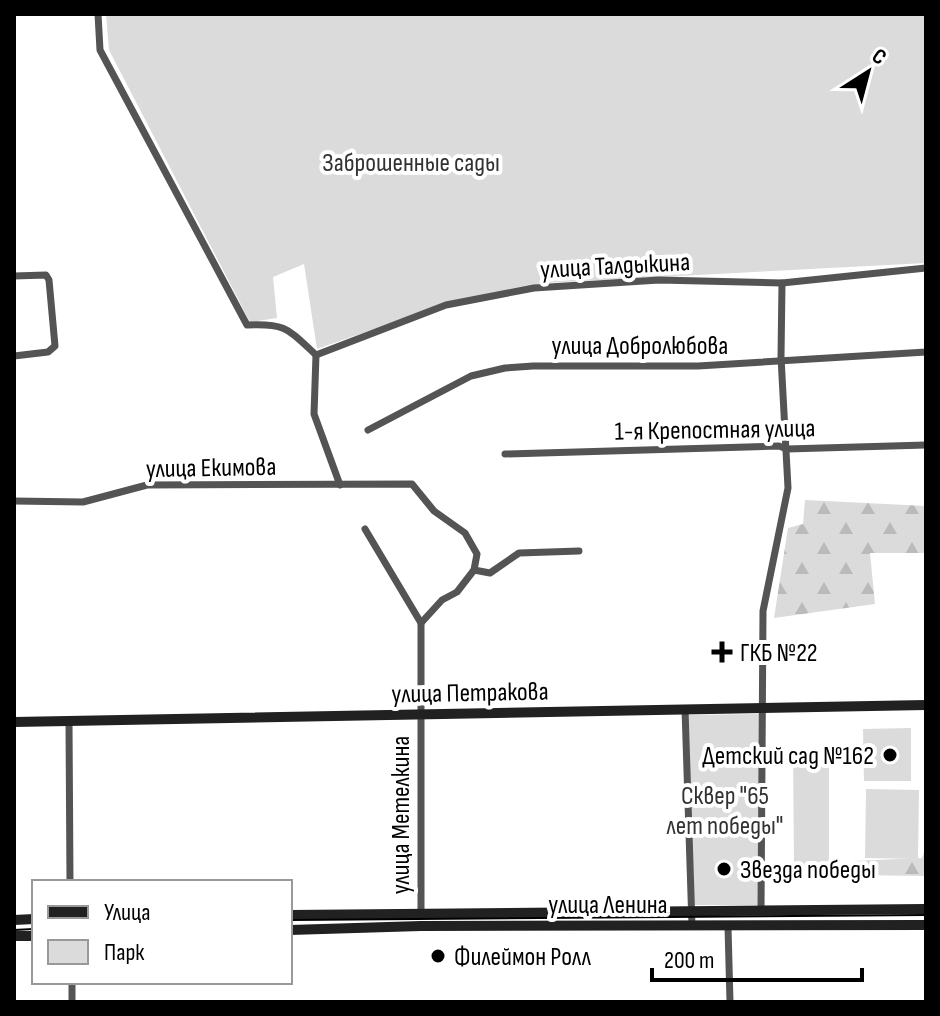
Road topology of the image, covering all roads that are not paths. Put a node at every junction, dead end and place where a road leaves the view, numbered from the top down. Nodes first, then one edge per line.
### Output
1 (98, 14) edge
2 (926, 268) edge
3 (14, 276) edge
4 (782, 283) junction
5 (926, 352) edge
6 (316, 355) junction
7 (14, 356) edge
8 (781, 362) junction
9 (368, 430) dead end
10 (926, 445) edge
11 (787, 449) junction
12 (505, 454) dead end
13 (340, 485) junction
14 (14, 501) edge
15 (365, 529) dead end
16 (579, 551) dead end
17 (474, 570) junction
18 (421, 623) junction
19 (926, 705) edge
20 (762, 708) junction
21 (685, 709) junction
22 (419, 715) junction
23 (14, 722) edge
24 (69, 722) junction
25 (70, 880) edge
26 (926, 909) edge
27 (691, 910) junction
28 (761, 911) junction
29 (421, 914) junction
30 (292, 915) edge
31 (926, 925) edge
32 (692, 926) junction
33 (728, 927) junction
34 (292, 930) edge
35 (730, 1002) edge

1 - 6 street
2 - 4 street, улица Талдыкина
3 - 7 street
4 - 6 street, улица Талдыкина
4 - 8 street
5 - 8 street, улица Добролюбова
6 - 13 street
8 - 9 street, улица Добролюбова
8 - 11 street
10 - 11 street, 1-я Крепостная улица
11 - 12 street, 1-я Крепостная улица
11 - 20 street
13 - 14 street, улица Екимова
13 - 17 street, улица Екимова
15 - 18 street
16 - 17 street
17 - 18 street
18 - 22 street, улица Метелкина
19 - 20 main road, улица Петракова
20 - 21 main road, улица Петракова
20 - 28 street
21 - 22 main road, улица Петракова
21 - 27 street
22 - 24 main road, улица Петракова
22 - 29 street, улица Метелкина
23 - 24 main road, улица Петракова
24 - 25 street
26 - 28 main road, улица Ленина
27 - 28 main road, улица Ленина
27 - 29 main road, улица Ленина
27 - 32 street
29 - 30 main road, улица Ленина
31 - 33 main road, улица Ленина
32 - 33 main road, улица Ленина
32 - 34 main road, улица Ленина
33 - 35 street

